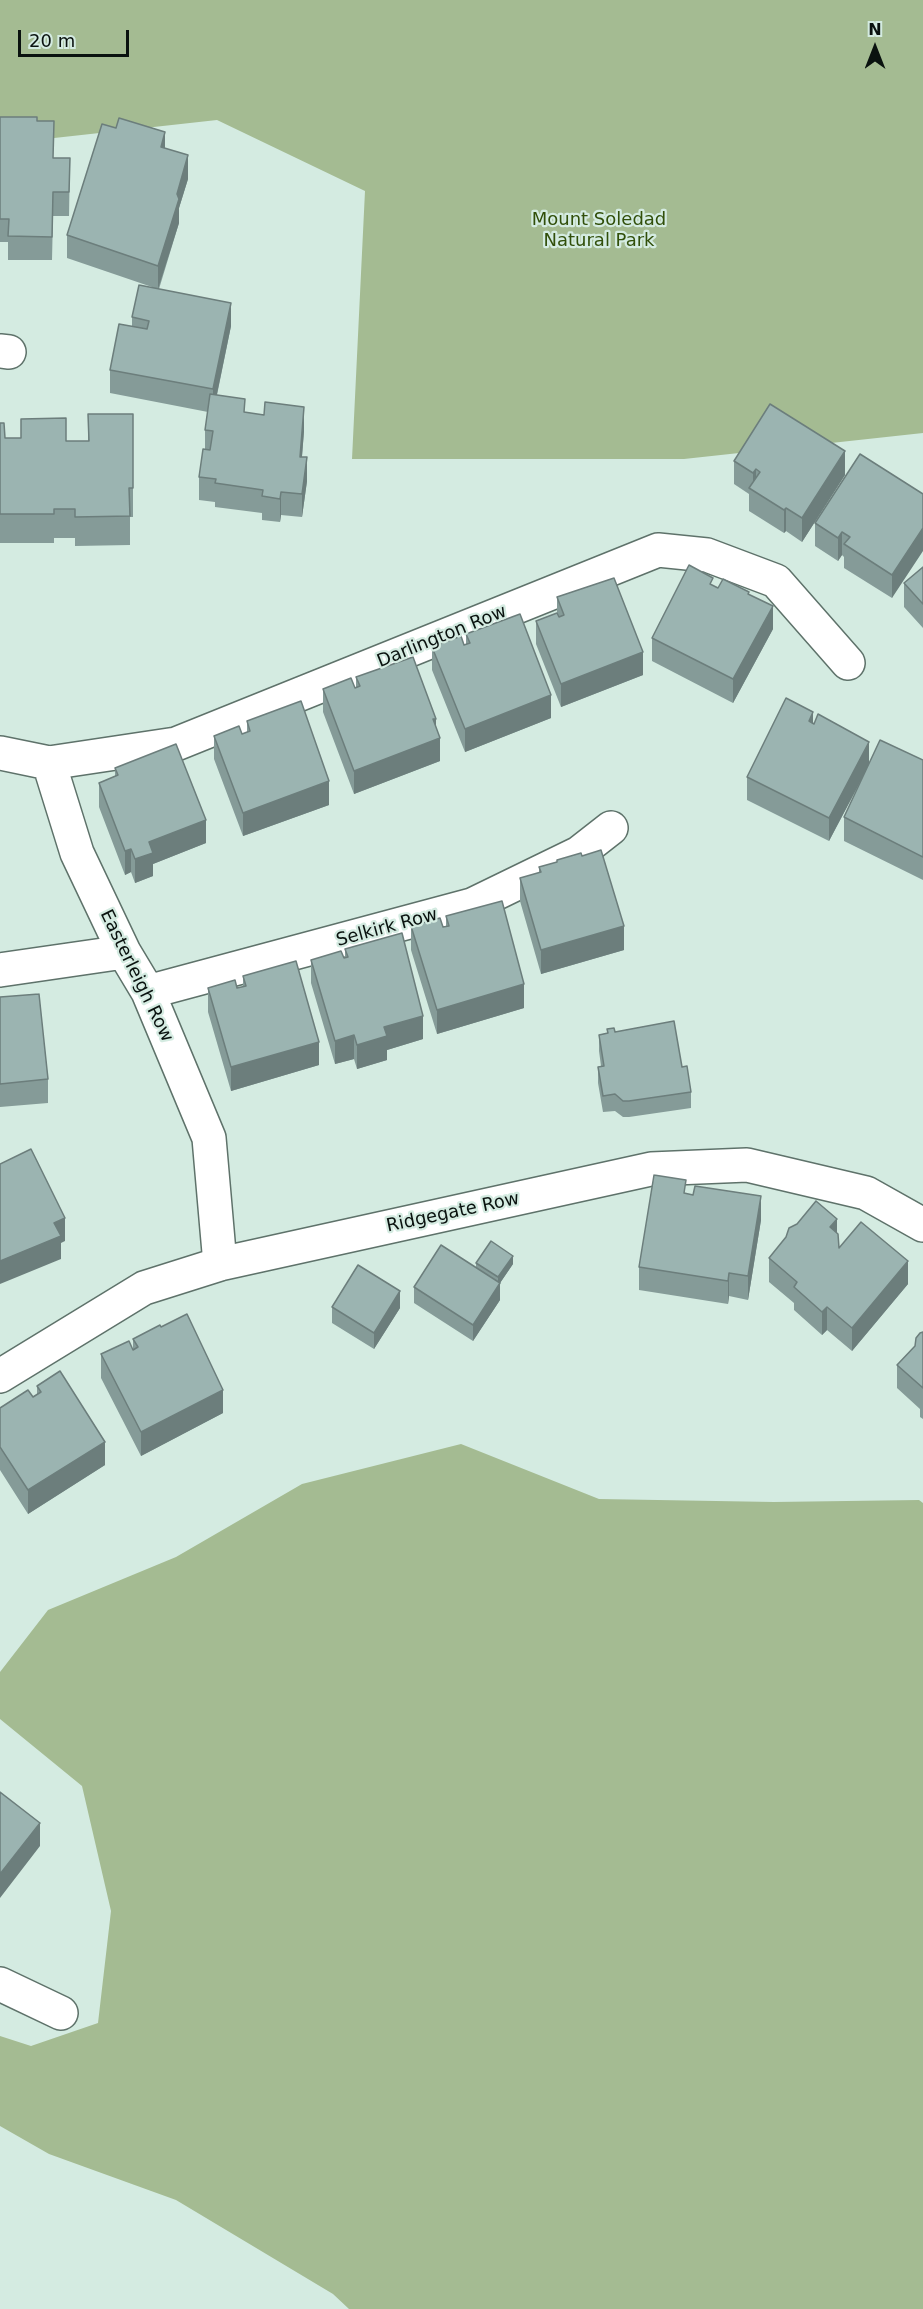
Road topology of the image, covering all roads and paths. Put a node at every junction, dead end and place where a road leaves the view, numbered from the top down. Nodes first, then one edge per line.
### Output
1 (848, 663) dead end
2 (0, 753) edge
3 (49, 763) junction
4 (611, 828) dead end
5 (124, 952) junction
6 (0, 970) edge
7 (148, 992) junction
8 (923, 1225) edge
9 (220, 1264) junction
10 (0, 1376) edge
11 (0, 1984) edge
12 (61, 2013) dead end

1 - 3 street, Darlington Row
2 - 3 street, Darlington Row
3 - 5 street, Easterleigh Row
4 - 7 street, Selkirk Row
5 - 6 street
5 - 7 street, Easterleigh Row
7 - 9 street, Easterleigh Row
8 - 9 street, Ridgegate Row
9 - 10 street, Ridgegate Row
11 - 12 street

